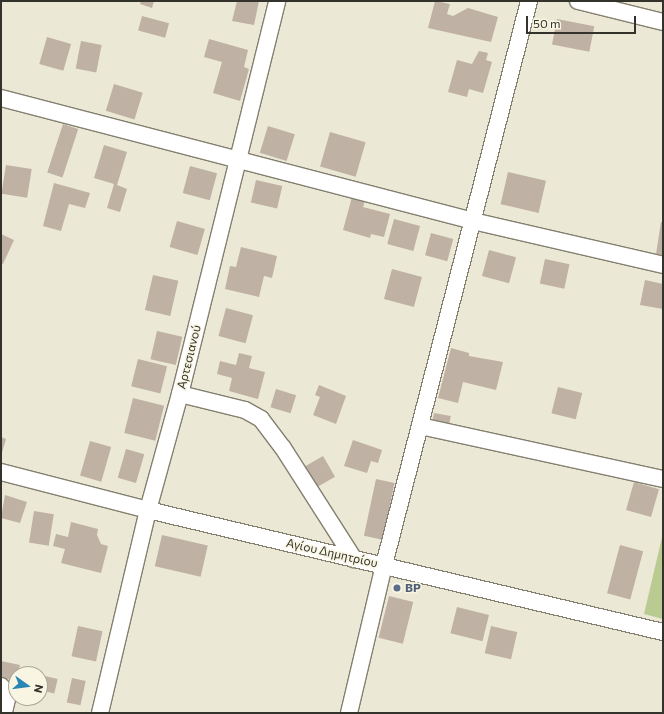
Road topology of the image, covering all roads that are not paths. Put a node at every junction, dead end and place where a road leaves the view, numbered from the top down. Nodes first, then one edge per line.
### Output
1 (277, 1) edge
2 (529, 1) edge
3 (578, 1) edge
4 (663, 22) edge
5 (1, 98) edge
6 (238, 161) junction
7 (473, 221) junction
8 (663, 265) edge
9 (180, 394) junction
10 (420, 426) junction
11 (1, 472) edge
12 (663, 479) edge
13 (148, 510) junction
14 (354, 559) junction
15 (384, 565) junction
16 (663, 632) edge
17 (1, 686) edge
18 (4, 713) edge
19 (100, 713) edge
20 (349, 713) edge

1 - 6 street, Αρτεσιανού
2 - 7 street
3 - 4 street
5 - 6 street
6 - 7 street
6 - 9 street, Αρτεσιανού
7 - 8 street
7 - 10 street
9 - 13 street, Αρτεσιανού
9 - 14 street
10 - 12 street
10 - 15 street
11 - 13 street, Αγίου Δημητρίου
13 - 14 street, Αγίου Δημητρίου
13 - 19 street, Αρτεσιανού
14 - 15 street, Αγίου Δημητρίου
15 - 16 street, Αγίου Δημητρίου
15 - 20 street
17 - 18 street

